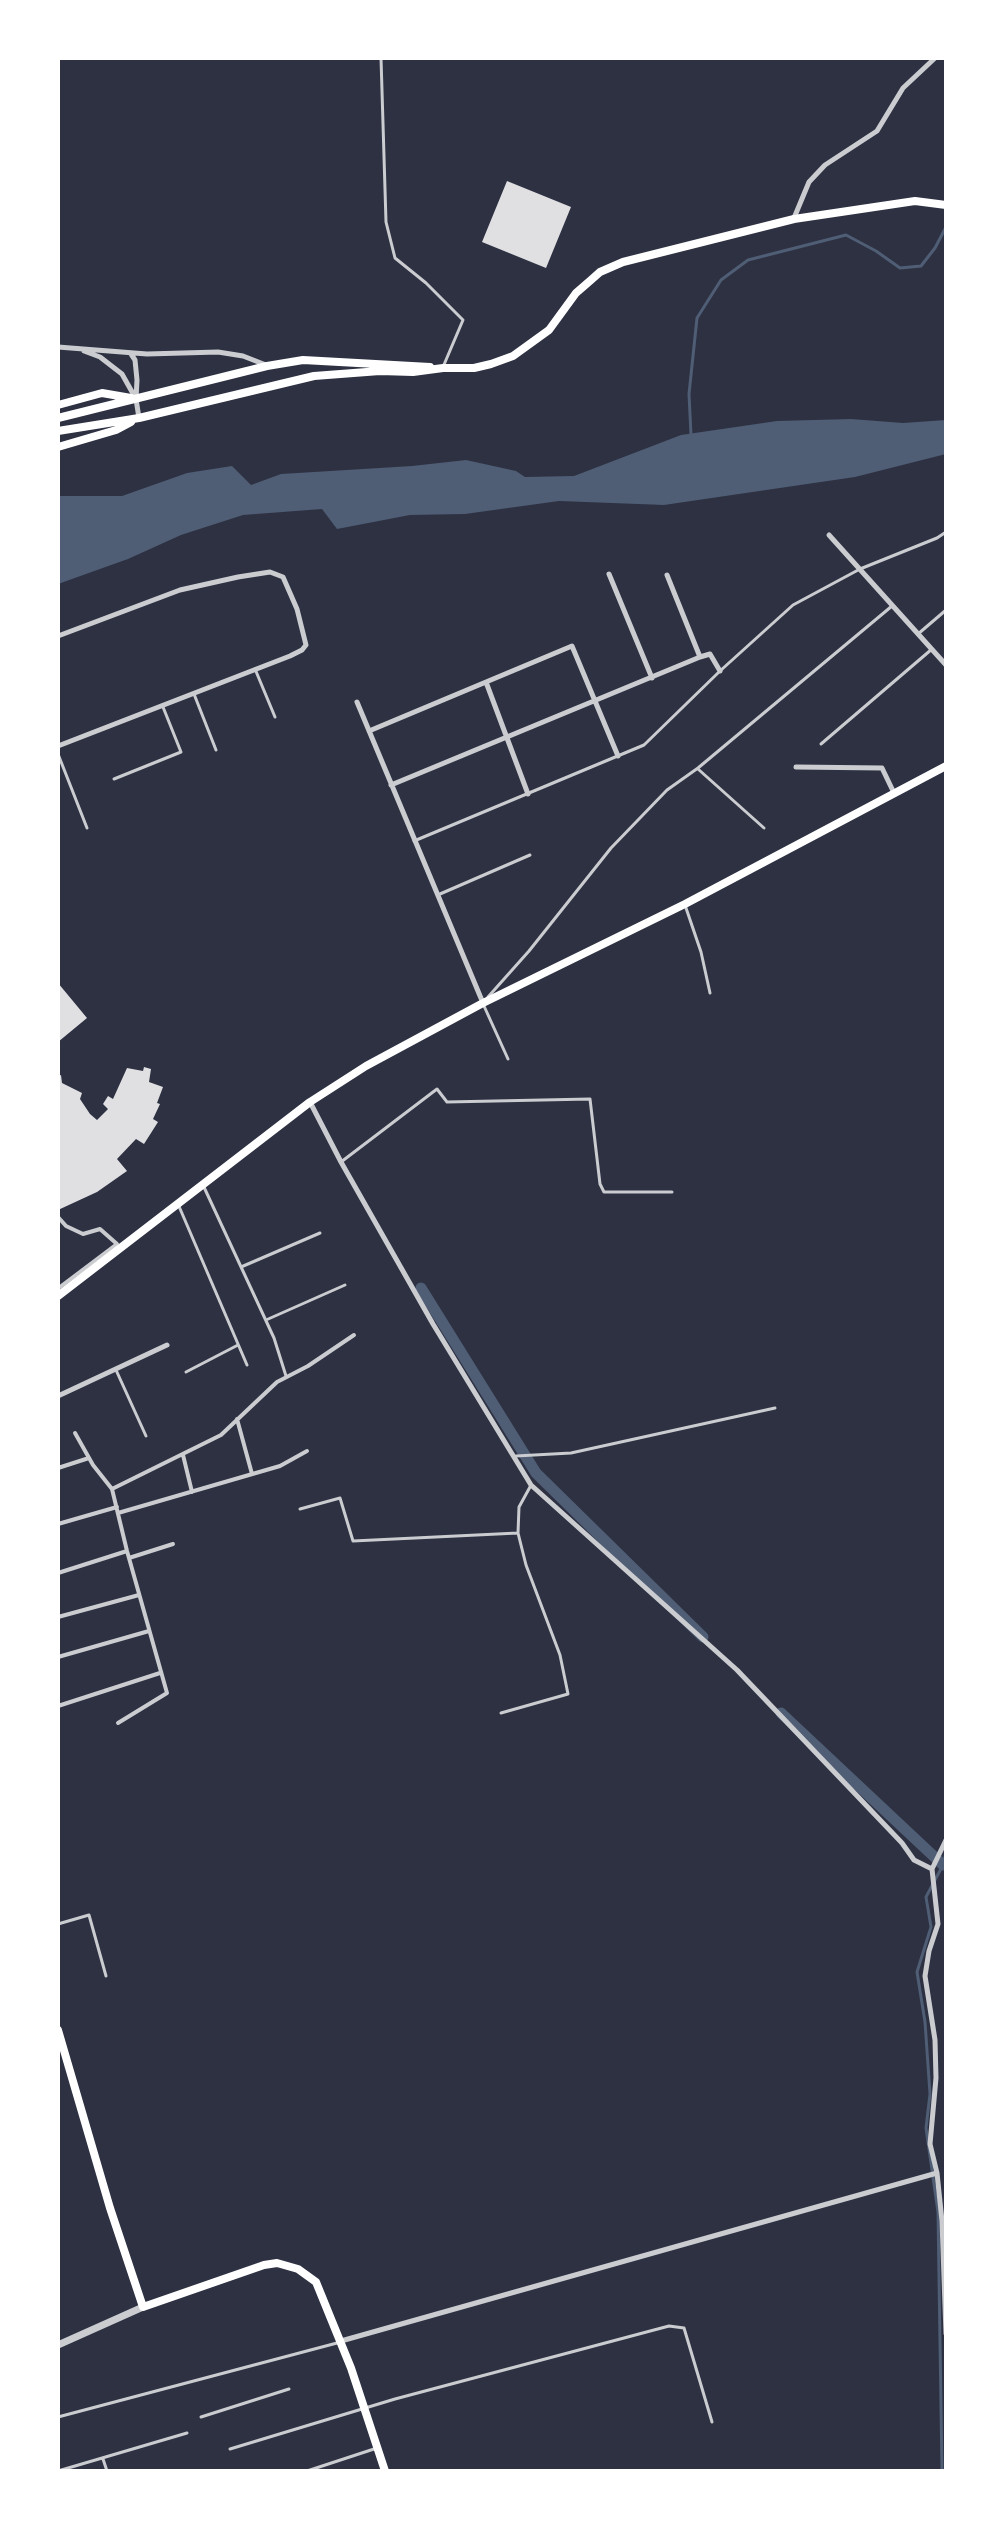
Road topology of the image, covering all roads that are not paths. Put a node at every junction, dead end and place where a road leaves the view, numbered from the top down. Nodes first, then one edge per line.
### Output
1 (381, 58) edge
2 (935, 58) edge
3 (946, 205) edge
4 (794, 219) junction
5 (58, 347) edge
6 (83, 351) junction
7 (131, 353) junction
8 (267, 366) junction
9 (443, 368) junction
10 (136, 399) junction
11 (58, 405) edge
12 (58, 418) edge
13 (139, 418) junction
14 (58, 431) edge
15 (58, 447) edge
16 (946, 532) edge
17 (829, 535) dead end
18 (860, 569) junction
19 (609, 574) dead end
20 (667, 575) dead end
21 (892, 606) junction
22 (946, 610) edge
23 (918, 634) junction
24 (58, 636) edge
25 (932, 649) junction
26 (700, 657) junction
27 (946, 665) edge
28 (255, 669) junction
29 (720, 671) junction
30 (652, 678) junction
31 (486, 682) junction
32 (194, 693) junction
33 (595, 701) junction
34 (357, 702) dead end
35 (162, 705) junction
36 (275, 717) dead end
37 (369, 731) junction
38 (506, 737) junction
39 (821, 744) dead end
40 (58, 746) edge
41 (216, 750) dead end
42 (58, 754) edge
43 (618, 756) junction
44 (946, 766) edge
45 (796, 767) dead end
46 (698, 768) junction
47 (114, 779) dead end
48 (391, 785) junction
49 (894, 793) junction
50 (528, 794) junction
51 (87, 828) dead end
52 (764, 828) dead end
53 (414, 841) junction
54 (530, 855) dead end
55 (436, 895) junction
56 (685, 904) junction
57 (710, 993) dead end
58 (483, 1003) junction
59 (508, 1059) dead end
60 (310, 1102) junction
61 (341, 1162) junction
62 (203, 1185) junction
63 (672, 1192) dead end
64 (178, 1204) junction
65 (58, 1217) edge
66 (320, 1233) dead end
67 (241, 1267) junction
68 (345, 1285) dead end
69 (58, 1286) edge
70 (58, 1296) edge
71 (266, 1320) junction
72 (354, 1335) dead end
73 (167, 1345) dead end
74 (238, 1345) junction
75 (247, 1365) dead end
76 (116, 1370) junction
77 (186, 1372) dead end
78 (287, 1377) junction
79 (58, 1396) edge
80 (775, 1408) dead end
81 (237, 1419) junction
82 (75, 1433) dead end
83 (146, 1436) dead end
84 (307, 1451) dead end
85 (183, 1455) junction
86 (515, 1456) junction
87 (89, 1458) junction
88 (58, 1468) edge
89 (252, 1474) junction
90 (531, 1485) junction
91 (112, 1489) junction
92 (192, 1492) junction
93 (300, 1509) dead end
94 (117, 1510) junction
95 (58, 1524) edge
96 (518, 1533) junction
97 (173, 1544) dead end
98 (127, 1551) junction
99 (129, 1558) junction
100 (58, 1573) edge
101 (139, 1595) junction
102 (58, 1617) edge
103 (149, 1631) junction
104 (58, 1657) edge
105 (160, 1673) junction
106 (58, 1706) edge
107 (501, 1713) dead end
108 (118, 1723) dead end
109 (946, 1840) edge
110 (932, 1869) junction
111 (58, 1924) edge
112 (106, 1976) dead end
113 (58, 2030) edge
114 (937, 2173) junction
115 (143, 2307) junction
116 (946, 2334) edge
117 (341, 2341) junction
118 (58, 2345) edge
119 (289, 2389) dead end
120 (365, 2408) junction
121 (58, 2417) edge
122 (201, 2417) dead end
123 (712, 2422) dead end
124 (187, 2433) dead end
125 (378, 2447) junction
126 (230, 2449) dead end
127 (103, 2459) junction
128 (58, 2471) edge
129 (107, 2471) edge
130 (307, 2471) edge
131 (385, 2471) edge

1 - 9 lane
2 - 4 street
3 - 4 main road
4 - 9 main road
5 - 6 street
6 - 7 street
6 - 10 street
7 - 8 street
7 - 10 street
8 - 9 main road
8 - 10 main road
9 - 13 main road
10 - 11 main road
10 - 12 main road
10 - 13 street
13 - 14 main road
13 - 15 main road
16 - 18 lane
17 - 18 street
18 - 21 street
18 - 29 lane
19 - 30 street
20 - 26 street
21 - 23 street
21 - 46 lane
22 - 23 lane
23 - 25 street
24 - 28 street
25 - 27 street
25 - 39 lane
26 - 29 street
26 - 30 street
28 - 32 street
28 - 36 lane
29 - 43 lane
30 - 33 street
31 - 33 street
31 - 37 street
31 - 38 street
32 - 35 street
32 - 41 lane
33 - 38 street
33 - 43 street
34 - 37 street
35 - 40 street
35 - 47 lane
37 - 48 street
38 - 48 street
38 - 50 street
42 - 51 lane
43 - 50 lane
44 - 49 main road
45 - 49 street
46 - 52 lane
46 - 58 lane
48 - 53 street
49 - 56 main road
50 - 53 lane
53 - 55 street
54 - 55 lane
55 - 58 street
56 - 57 lane
56 - 58 main road
58 - 59 lane
58 - 60 main road
60 - 61 street
60 - 62 main road
61 - 63 lane
61 - 86 street
62 - 64 main road
62 - 67 lane
64 - 70 main road
64 - 74 lane
65 - 69 street
66 - 67 lane
67 - 71 lane
68 - 71 lane
71 - 78 lane
72 - 78 street
73 - 76 street
74 - 75 lane
74 - 77 lane
76 - 79 street
76 - 83 lane
78 - 81 street
80 - 86 lane
81 - 85 street
81 - 89 street
82 - 87 street
84 - 89 street
85 - 91 street
85 - 92 street
86 - 90 street
87 - 88 street
87 - 91 street
89 - 92 street
90 - 96 lane
90 - 110 street
91 - 94 street
92 - 94 street
93 - 96 lane
94 - 95 street
94 - 98 street
96 - 107 lane
97 - 99 street
98 - 99 street
98 - 100 street
99 - 101 street
101 - 102 street
101 - 103 street
103 - 104 street
103 - 105 street
105 - 106 street
105 - 108 street
109 - 110 street
110 - 114 street
111 - 112 lane
113 - 115 main road
114 - 116 street
114 - 117 street
115 - 117 main road
115 - 118 street
117 - 120 main road
117 - 121 lane
119 - 122 lane
120 - 123 lane
120 - 125 main road
120 - 126 lane
124 - 127 lane
125 - 130 lane
125 - 131 main road
127 - 128 lane
127 - 129 lane

